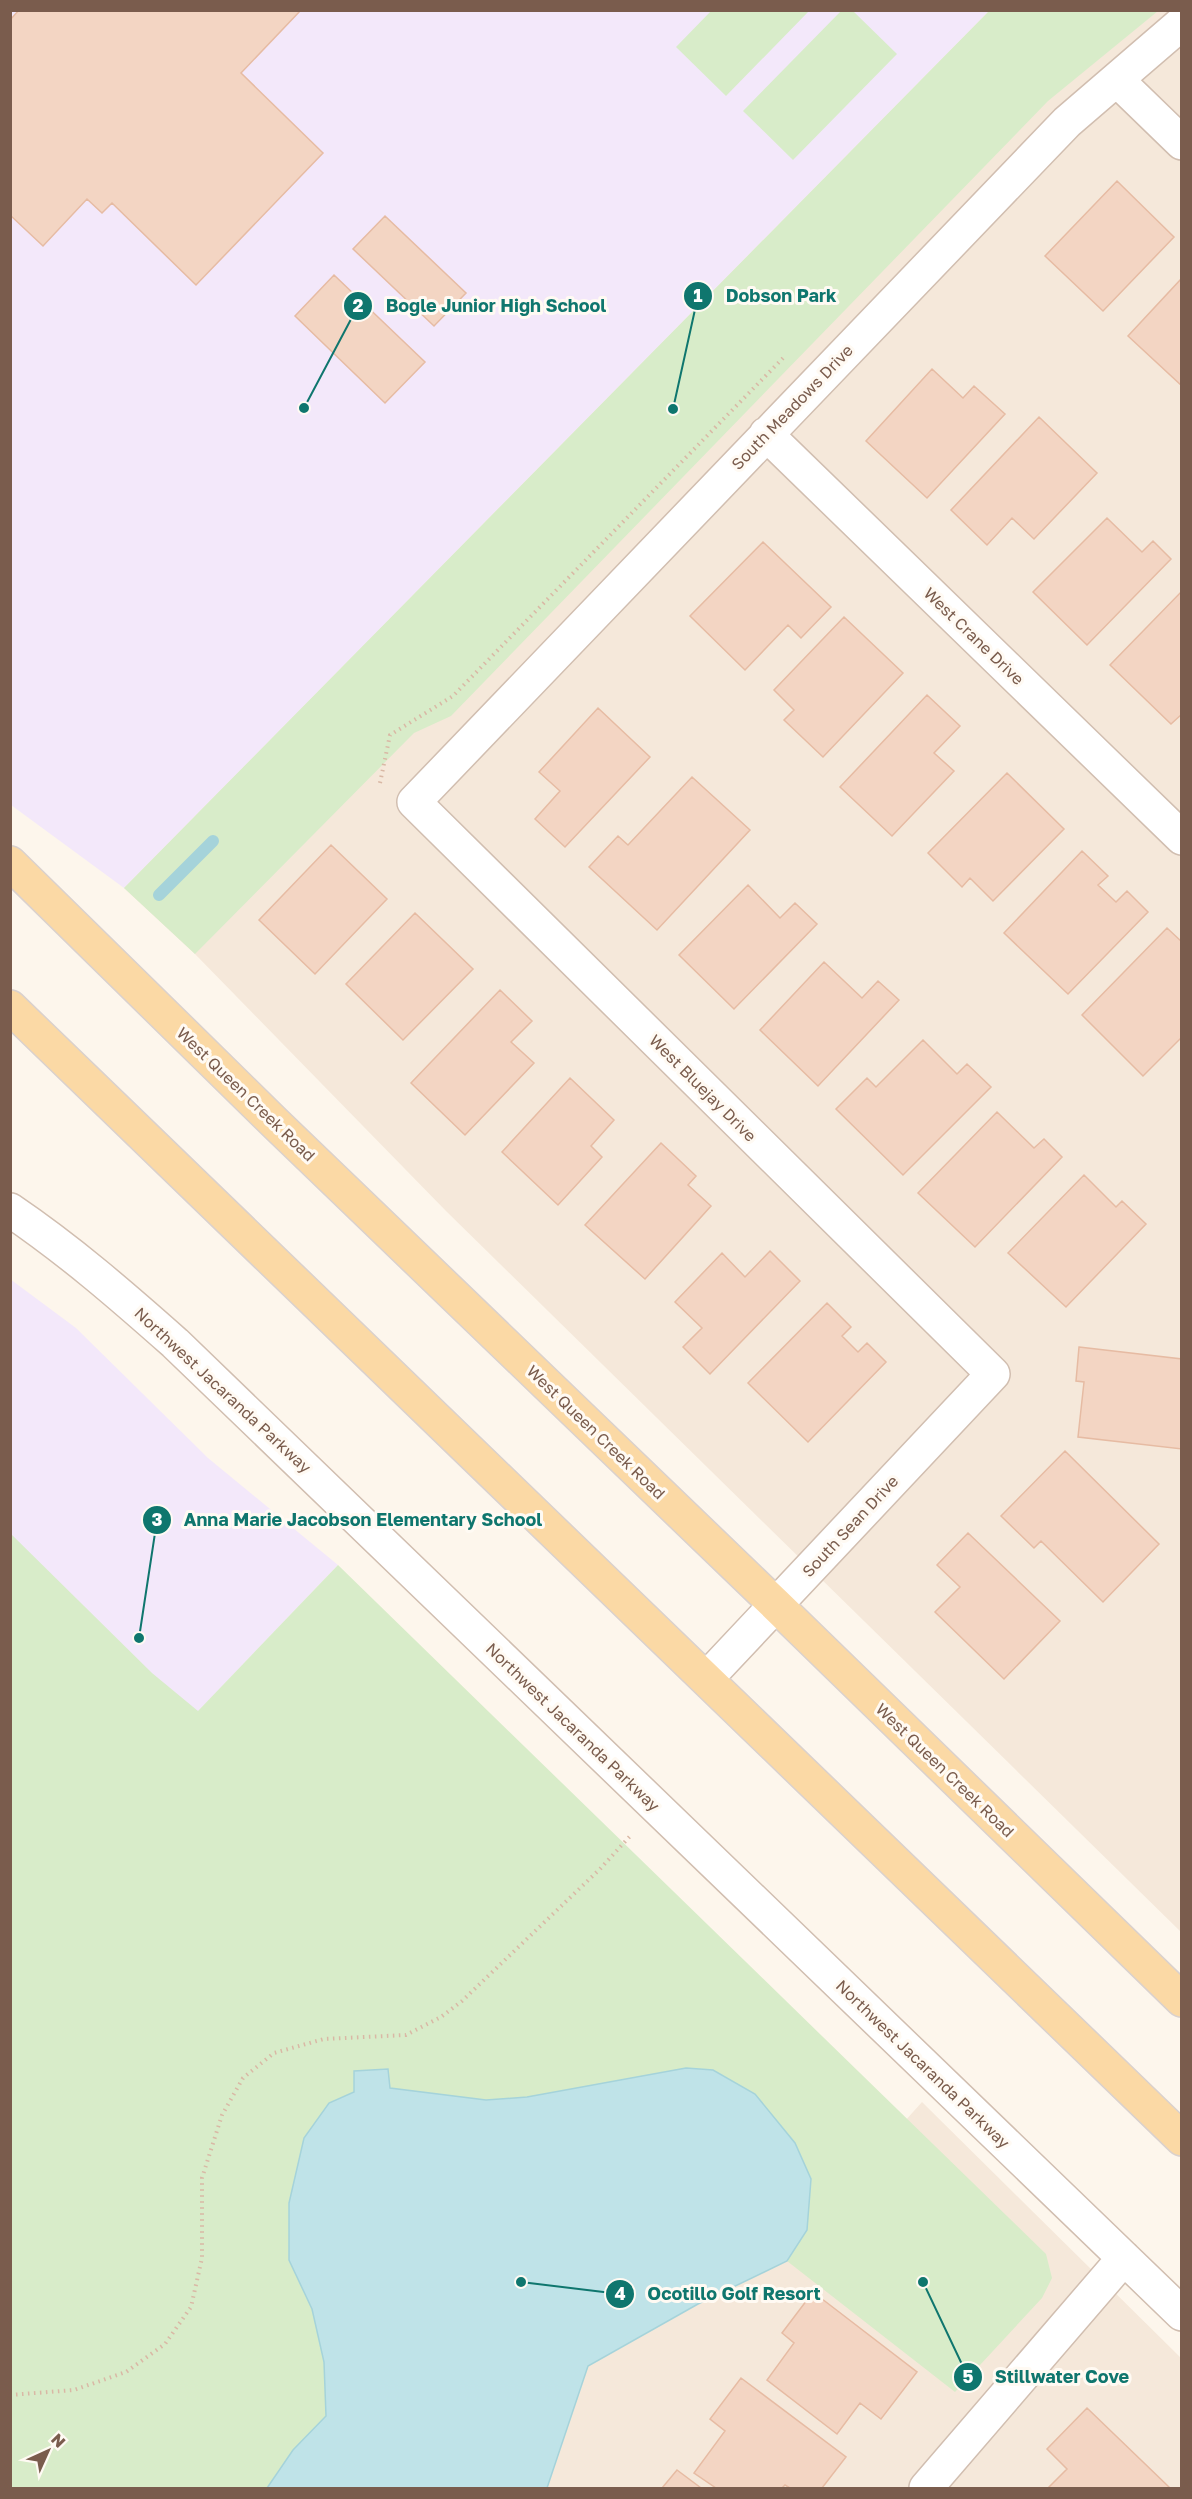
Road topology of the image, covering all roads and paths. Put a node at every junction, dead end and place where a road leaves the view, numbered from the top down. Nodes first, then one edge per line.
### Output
1 (1182, 23) edge
2 (1118, 80) junction
3 (1182, 143) edge
4 (766, 434) junction
5 (414, 802) joint
6 (1182, 838) edge
7 (10, 863) edge
8 (10, 1007) edge
9 (10, 1210) edge
10 (993, 1374) joint
11 (776, 1605) junction
12 (706, 1678) junction
13 (657, 1807) junction
14 (1182, 2000) edge
15 (1182, 2139) edge
16 (1124, 2258) junction
17 (1182, 2314) edge
18 (10, 2395) edge
19 (926, 2488) edge

1 - 2 street, South Meadows Drive
2 - 3 street
2 - 4 street, South Meadows Drive
4 - 5 street, South Meadows Drive
4 - 6 street, West Crane Drive
5 - 10 street, West Bluejay Drive
7 - 11 main road, West Queen Creek Road
8 - 12 main road
9 - 13 street, Northwest Jacaranda Parkway
10 - 11 street, South Sean Drive
11 - 12 street, South Sean Drive
11 - 14 main road, West Queen Creek Road
12 - 15 main road
13 - 16 street, Northwest Jacaranda Parkway
13 - 18 path
16 - 17 street, Northwest Jacaranda Parkway
16 - 19 street

